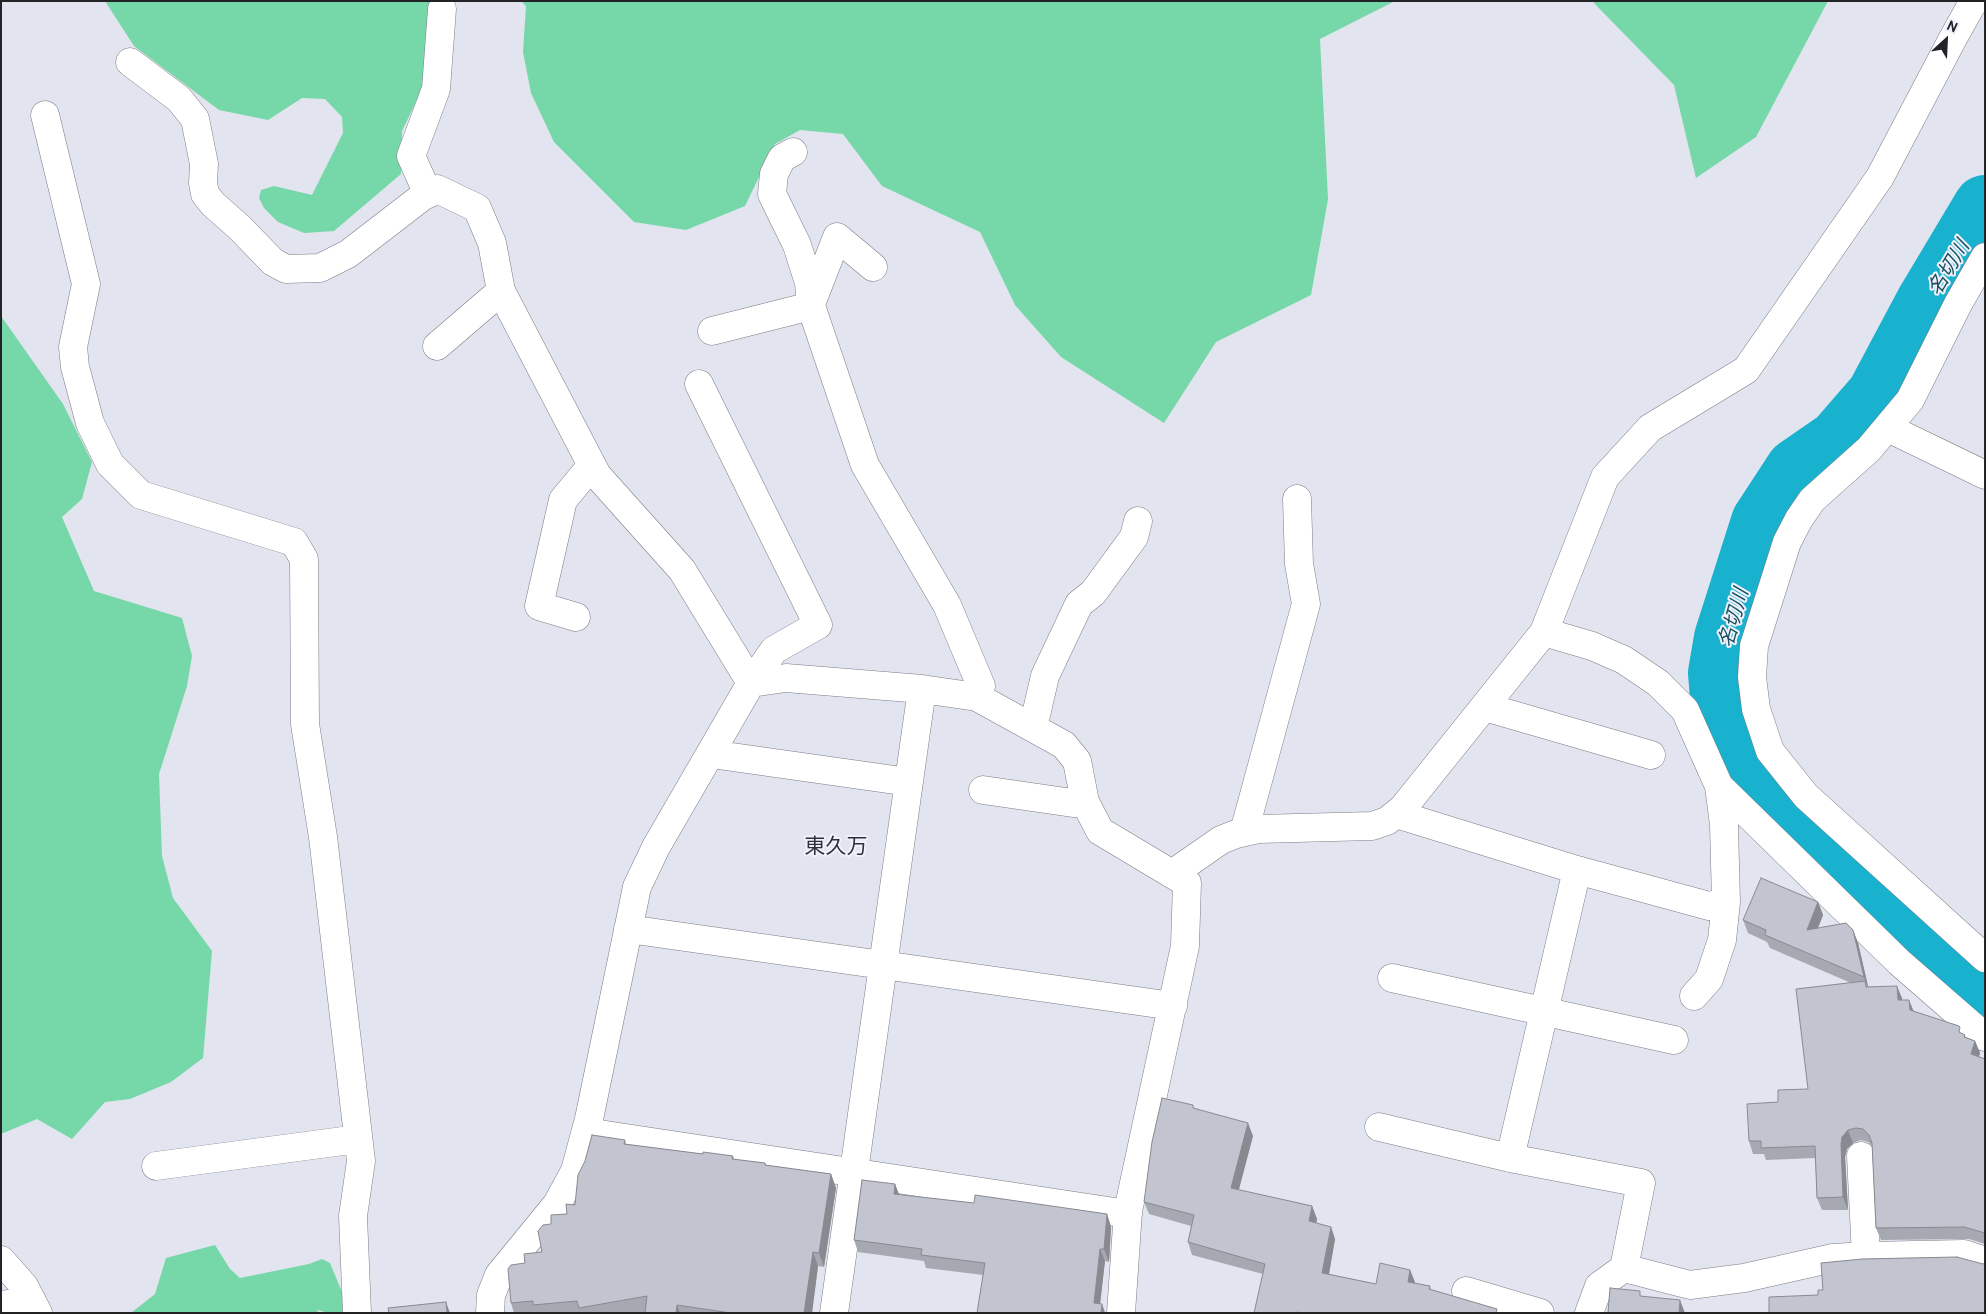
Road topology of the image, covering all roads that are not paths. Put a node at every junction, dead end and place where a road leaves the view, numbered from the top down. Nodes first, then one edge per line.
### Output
1 (1975, 1) edge
2 (442, 9) dead end
3 (130, 62) dead end
4 (46, 114) dead end
5 (793, 152) dead end
6 (428, 194) junction
7 (1985, 257) edge
8 (872, 267) dead end
9 (501, 291) junction
10 (811, 306) junction
11 (712, 331) dead end
12 (437, 346) dead end
13 (699, 384) dead end
14 (1888, 428) junction
15 (592, 465) junction
16 (1985, 475) edge
17 (1297, 498) dead end
18 (1138, 521) dead end
19 (576, 616) dead end
20 (1544, 632) junction
21 (751, 683) junction
22 (922, 689) junction
23 (977, 697) junction
24 (1485, 707) junction
25 (1033, 728) junction
26 (711, 754) junction
27 (1651, 755) dead end
28 (908, 782) junction
29 (1719, 786) junction
30 (983, 790) dead end
31 (1085, 802) junction
32 (1396, 814) junction
33 (1244, 832) junction
34 (1577, 870) junction
35 (1172, 874) junction
36 (1726, 902) junction
37 (628, 930) junction
38 (1985, 958) edge
39 (883, 964) junction
40 (1392, 978) dead end
41 (1694, 996) dead end
42 (1173, 1006) junction
43 (1544, 1012) junction
44 (1985, 1037) edge
45 (1674, 1040) dead end
46 (1379, 1128) dead end
47 (586, 1132) junction
48 (358, 1139) junction
49 (1861, 1156) dead end
50 (1510, 1158) junction
51 (156, 1166) dead end
52 (853, 1173) junction
53 (1128, 1214) junction
54 (1866, 1256) junction
55 (1, 1260) edge
56 (1985, 1261) edge
57 (1624, 1268) junction
58 (1466, 1291) dead end
59 (1, 1305) edge
60 (35, 1307) edge
61 (357, 1313) edge
62 (490, 1313) edge
63 (834, 1313) edge
64 (1121, 1313) edge
65 (1540, 1313) edge
66 (1589, 1313) edge

1 - 20 street
2 - 6 street
3 - 6 street
4 - 48 street
5 - 10 street
6 - 9 street
7 - 14 street
8 - 10 street
9 - 12 street
9 - 15 street
10 - 11 street
10 - 23 street
13 - 21 street
14 - 16 street
14 - 38 street
15 - 19 street
15 - 21 street
17 - 33 street
18 - 25 street
20 - 24 street
20 - 29 street
21 - 22 street
21 - 26 street
22 - 23 street
22 - 28 street
23 - 25 street
24 - 27 street
24 - 32 street
25 - 31 street
26 - 28 street
26 - 37 street
28 - 39 street
29 - 36 street
29 - 44 street
30 - 31 street
31 - 35 street
32 - 33 street
32 - 34 street
33 - 35 street
34 - 36 street
34 - 43 street
35 - 42 street
36 - 41 street
37 - 39 street
37 - 47 street
39 - 42 street
39 - 52 street
40 - 43 street
42 - 53 street
43 - 45 street
43 - 50 street
46 - 50 street
47 - 52 street
47 - 62 street
48 - 51 street
48 - 61 street
49 - 54 street
50 - 57 street
52 - 53 street
52 - 63 street
53 - 64 street
54 - 56 street
54 - 57 street
55 - 60 street
57 - 66 street
58 - 65 street
59 - 60 street

